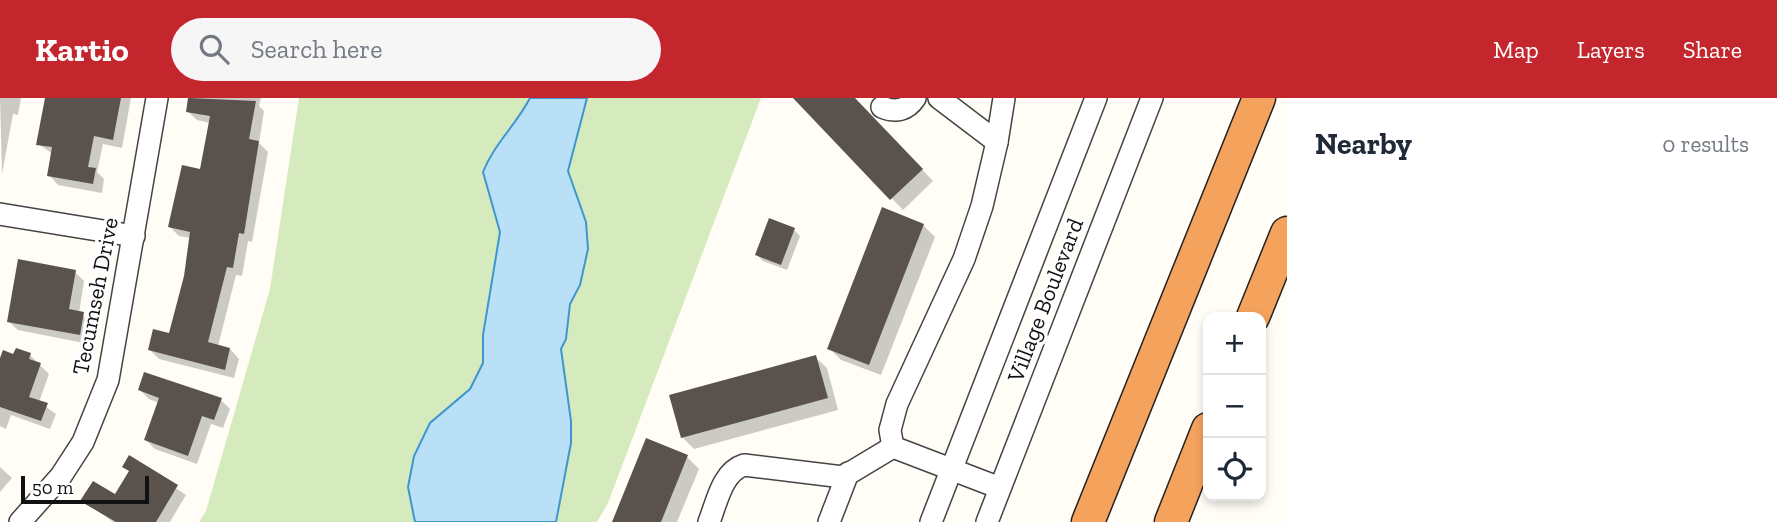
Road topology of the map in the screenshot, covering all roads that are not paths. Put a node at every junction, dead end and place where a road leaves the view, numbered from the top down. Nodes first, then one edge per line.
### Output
1 (157, 98) edge
2 (915, 98) edge
3 (939, 98) edge
4 (1004, 98) edge
5 (1096, 98) edge
6 (1152, 98) edge
7 (1259, 98) edge
8 (877, 102) edge
9 (997, 142) junction
10 (0, 214) edge
11 (1287, 233) edge
12 (134, 236) junction
13 (1255, 312) edge
14 (1204, 438) edge
15 (893, 447) junction
16 (952, 469) junction
17 (848, 473) junction
18 (1000, 488) junction
19 (20, 522) edge
20 (709, 522) edge
21 (829, 522) edge
22 (931, 522) edge
23 (986, 522) edge
24 (1088, 522) edge
25 (1171, 522) edge

1 - 12 street, Tecumseh Drive
2 - 8 street
3 - 9 street
4 - 9 street
5 - 16 street, Village Boulevard
6 - 18 street, Village Boulevard
7 - 24 highway
9 - 15 street
10 - 12 street
11 - 13 highway
12 - 19 street, Tecumseh Drive
14 - 25 highway
15 - 16 street
15 - 17 street
16 - 18 street
16 - 22 street, Village Boulevard
17 - 20 street
17 - 21 street
18 - 23 street, Village Boulevard

